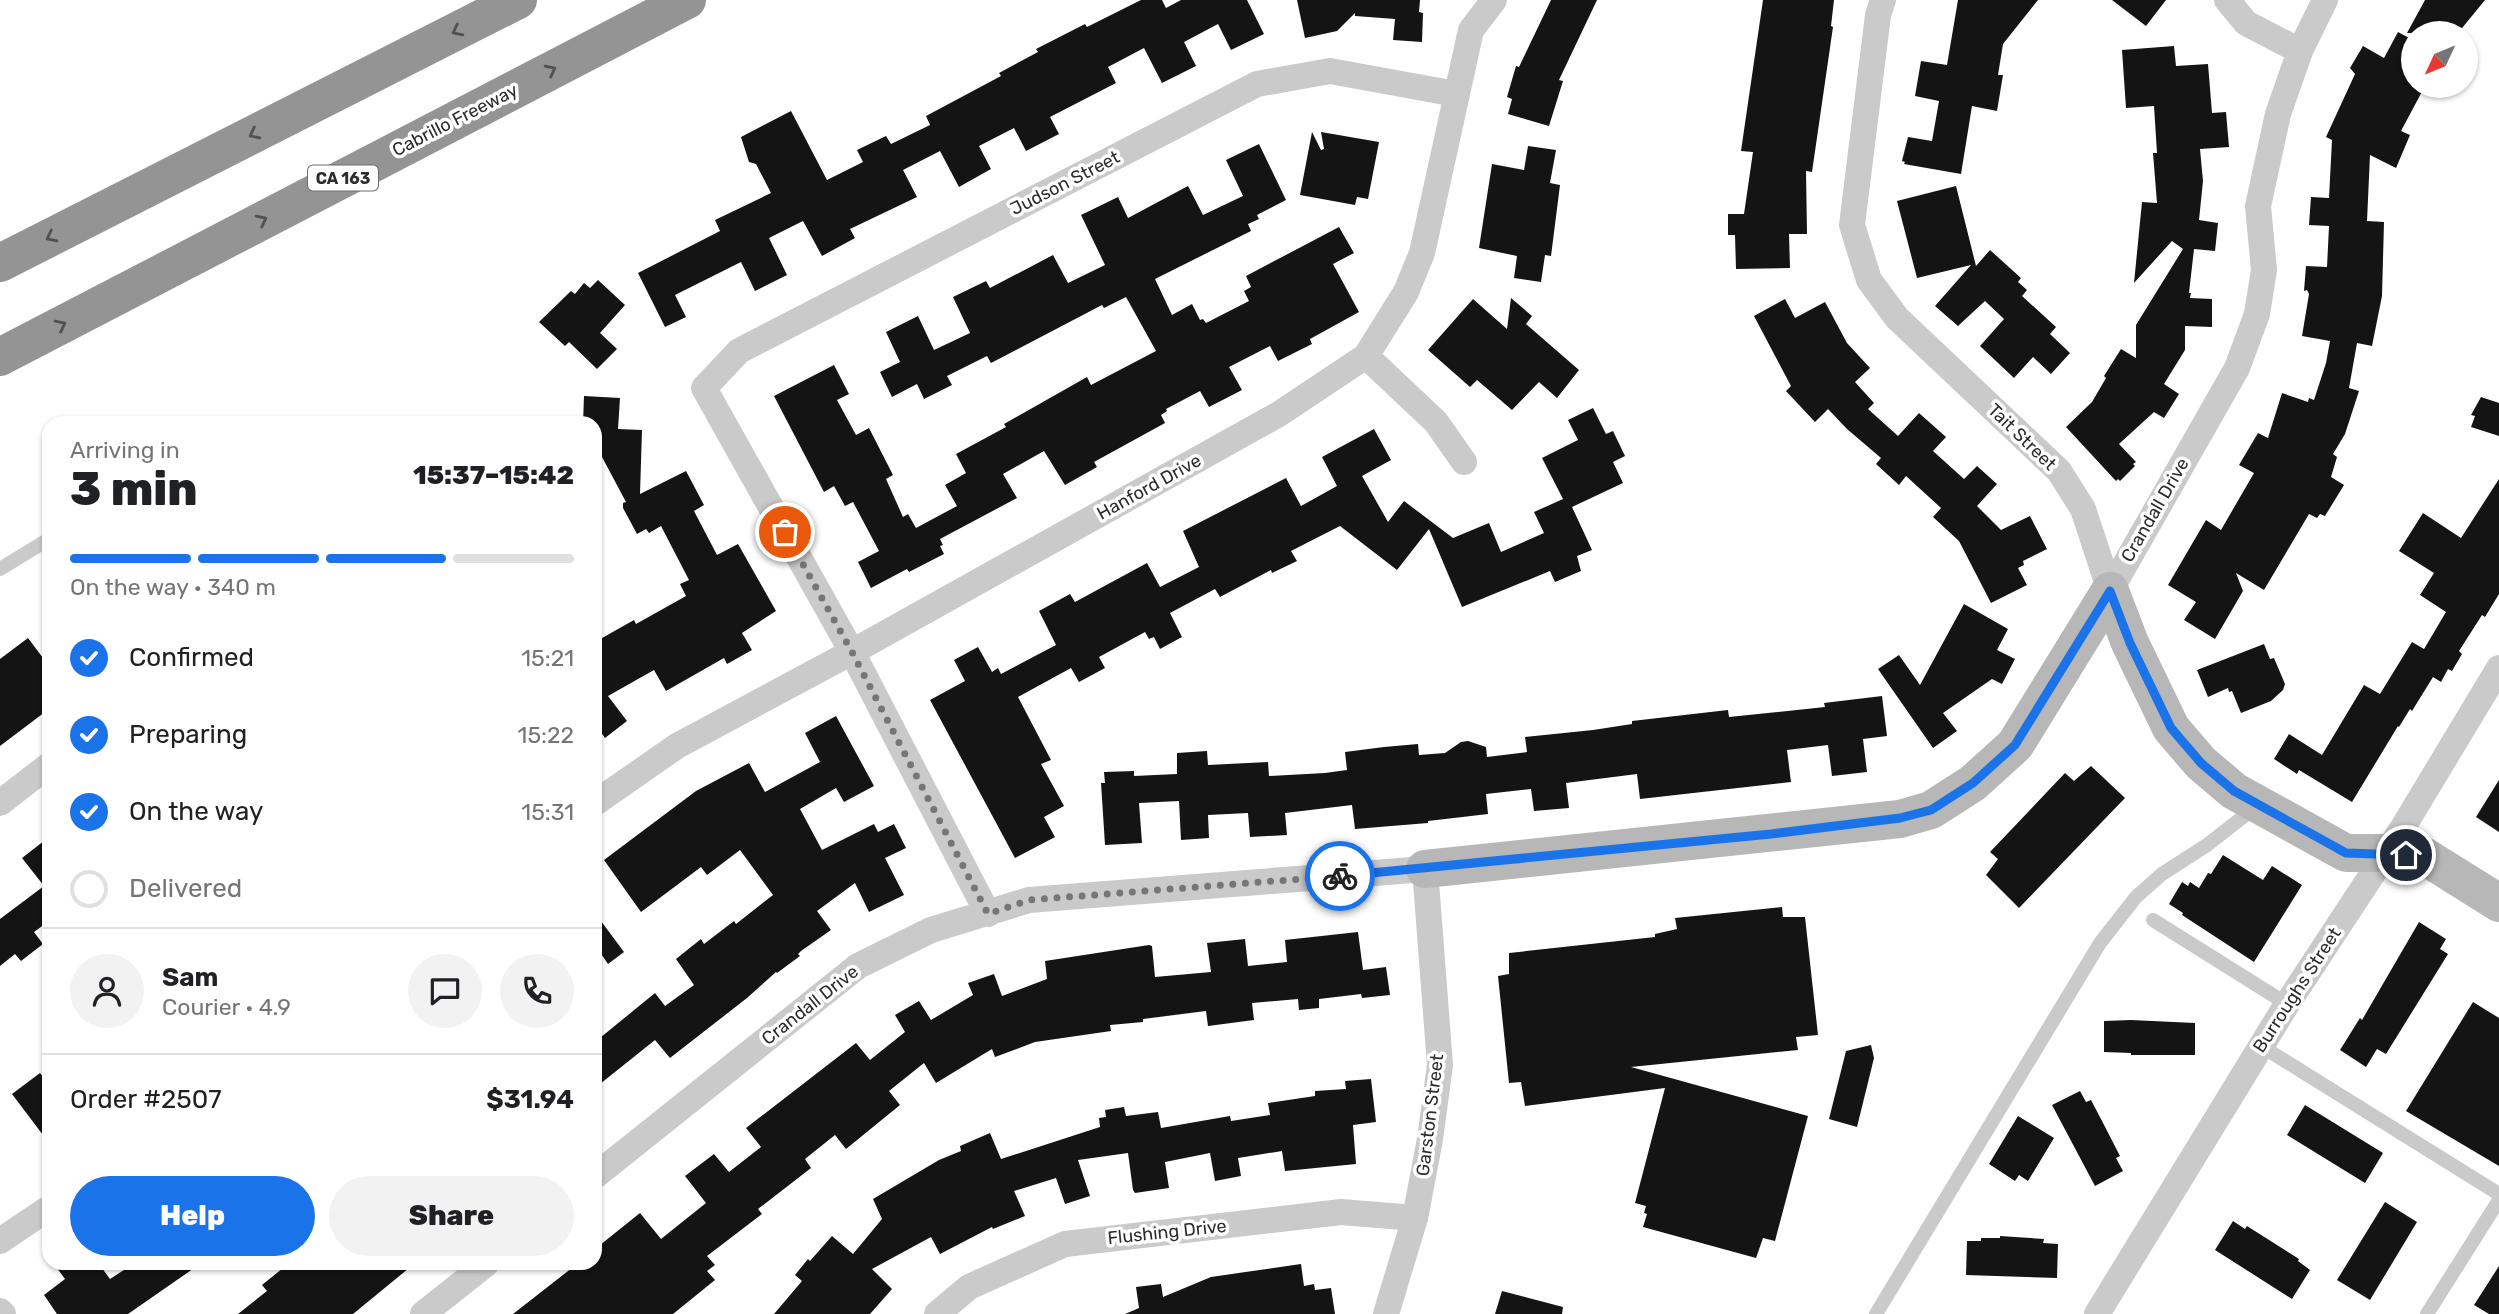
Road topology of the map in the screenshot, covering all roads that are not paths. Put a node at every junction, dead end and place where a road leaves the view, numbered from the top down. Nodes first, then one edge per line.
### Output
1 (518, 0) edge
2 (687, 0) edge
3 (1494, 0) edge
4 (1883, 0) edge
5 (2227, 0) edge
6 (2325, 0) edge
7 (2300, 51) junction
8 (1456, 94) junction
9 (0, 263) edge
10 (1366, 356) junction
11 (0, 357) edge
12 (1464, 462) dead end
13 (42, 543) edge
14 (0, 569) edge
15 (2110, 591) junction
16 (852, 652) junction
17 (2499, 668) edge
18 (42, 770) edge
19 (602, 798) edge
20 (0, 803) edge
21 (2258, 806) junction
22 (2387, 853) junction
23 (1425, 869) junction
24 (2499, 903) edge
25 (988, 914) junction
26 (2153, 920) dead end
27 (2287, 1003) junction
28 (2261, 1046) junction
29 (602, 1171) edge
30 (2499, 1195) edge
31 (2499, 1200) edge
32 (42, 1213) edge
33 (1415, 1218) junction
34 (0, 1241) edge
35 (478, 1270) edge
36 (423, 1314) edge
37 (937, 1314) edge
38 (1386, 1314) edge
39 (1876, 1314) edge
40 (2098, 1314) edge
41 (2427, 1314) edge

1 -> 9 highway
11 -> 2 highway, Cabrillo Freeway / CA 163
3 - 8 street, Hanford Drive
4 - 15 street, Tait Street
5 - 7 street
6 - 7 street, Crandall Drive
7 - 15 street, Crandall Drive
8 - 10 street, Hanford Drive
8 - 16 street, Judson Street
10 - 12 street
10 - 16 street, Hanford Drive
13 - 14 lane
15 - 21 street, Tait Street
15 - 23 street, Crandall Drive
16 - 19 street, Hanford Drive
16 - 25 street
17 - 22 street, Burroughs Street
18 - 20 street
21 - 22 street, Tait Street
21 - 39 lane
22 - 24 street, Tait Street
22 - 27 street, Burroughs Street
23 - 25 street, Crandall Drive
23 - 33 street, Garston Street
25 - 29 street, Crandall Drive
26 - 27 lane
27 - 28 street, Burroughs Street
28 - 30 lane
28 - 40 street, Burroughs Street
31 - 41 lane
32 - 34 street
33 - 37 street, Flushing Drive
33 - 38 street, Garston Street
35 - 36 street

